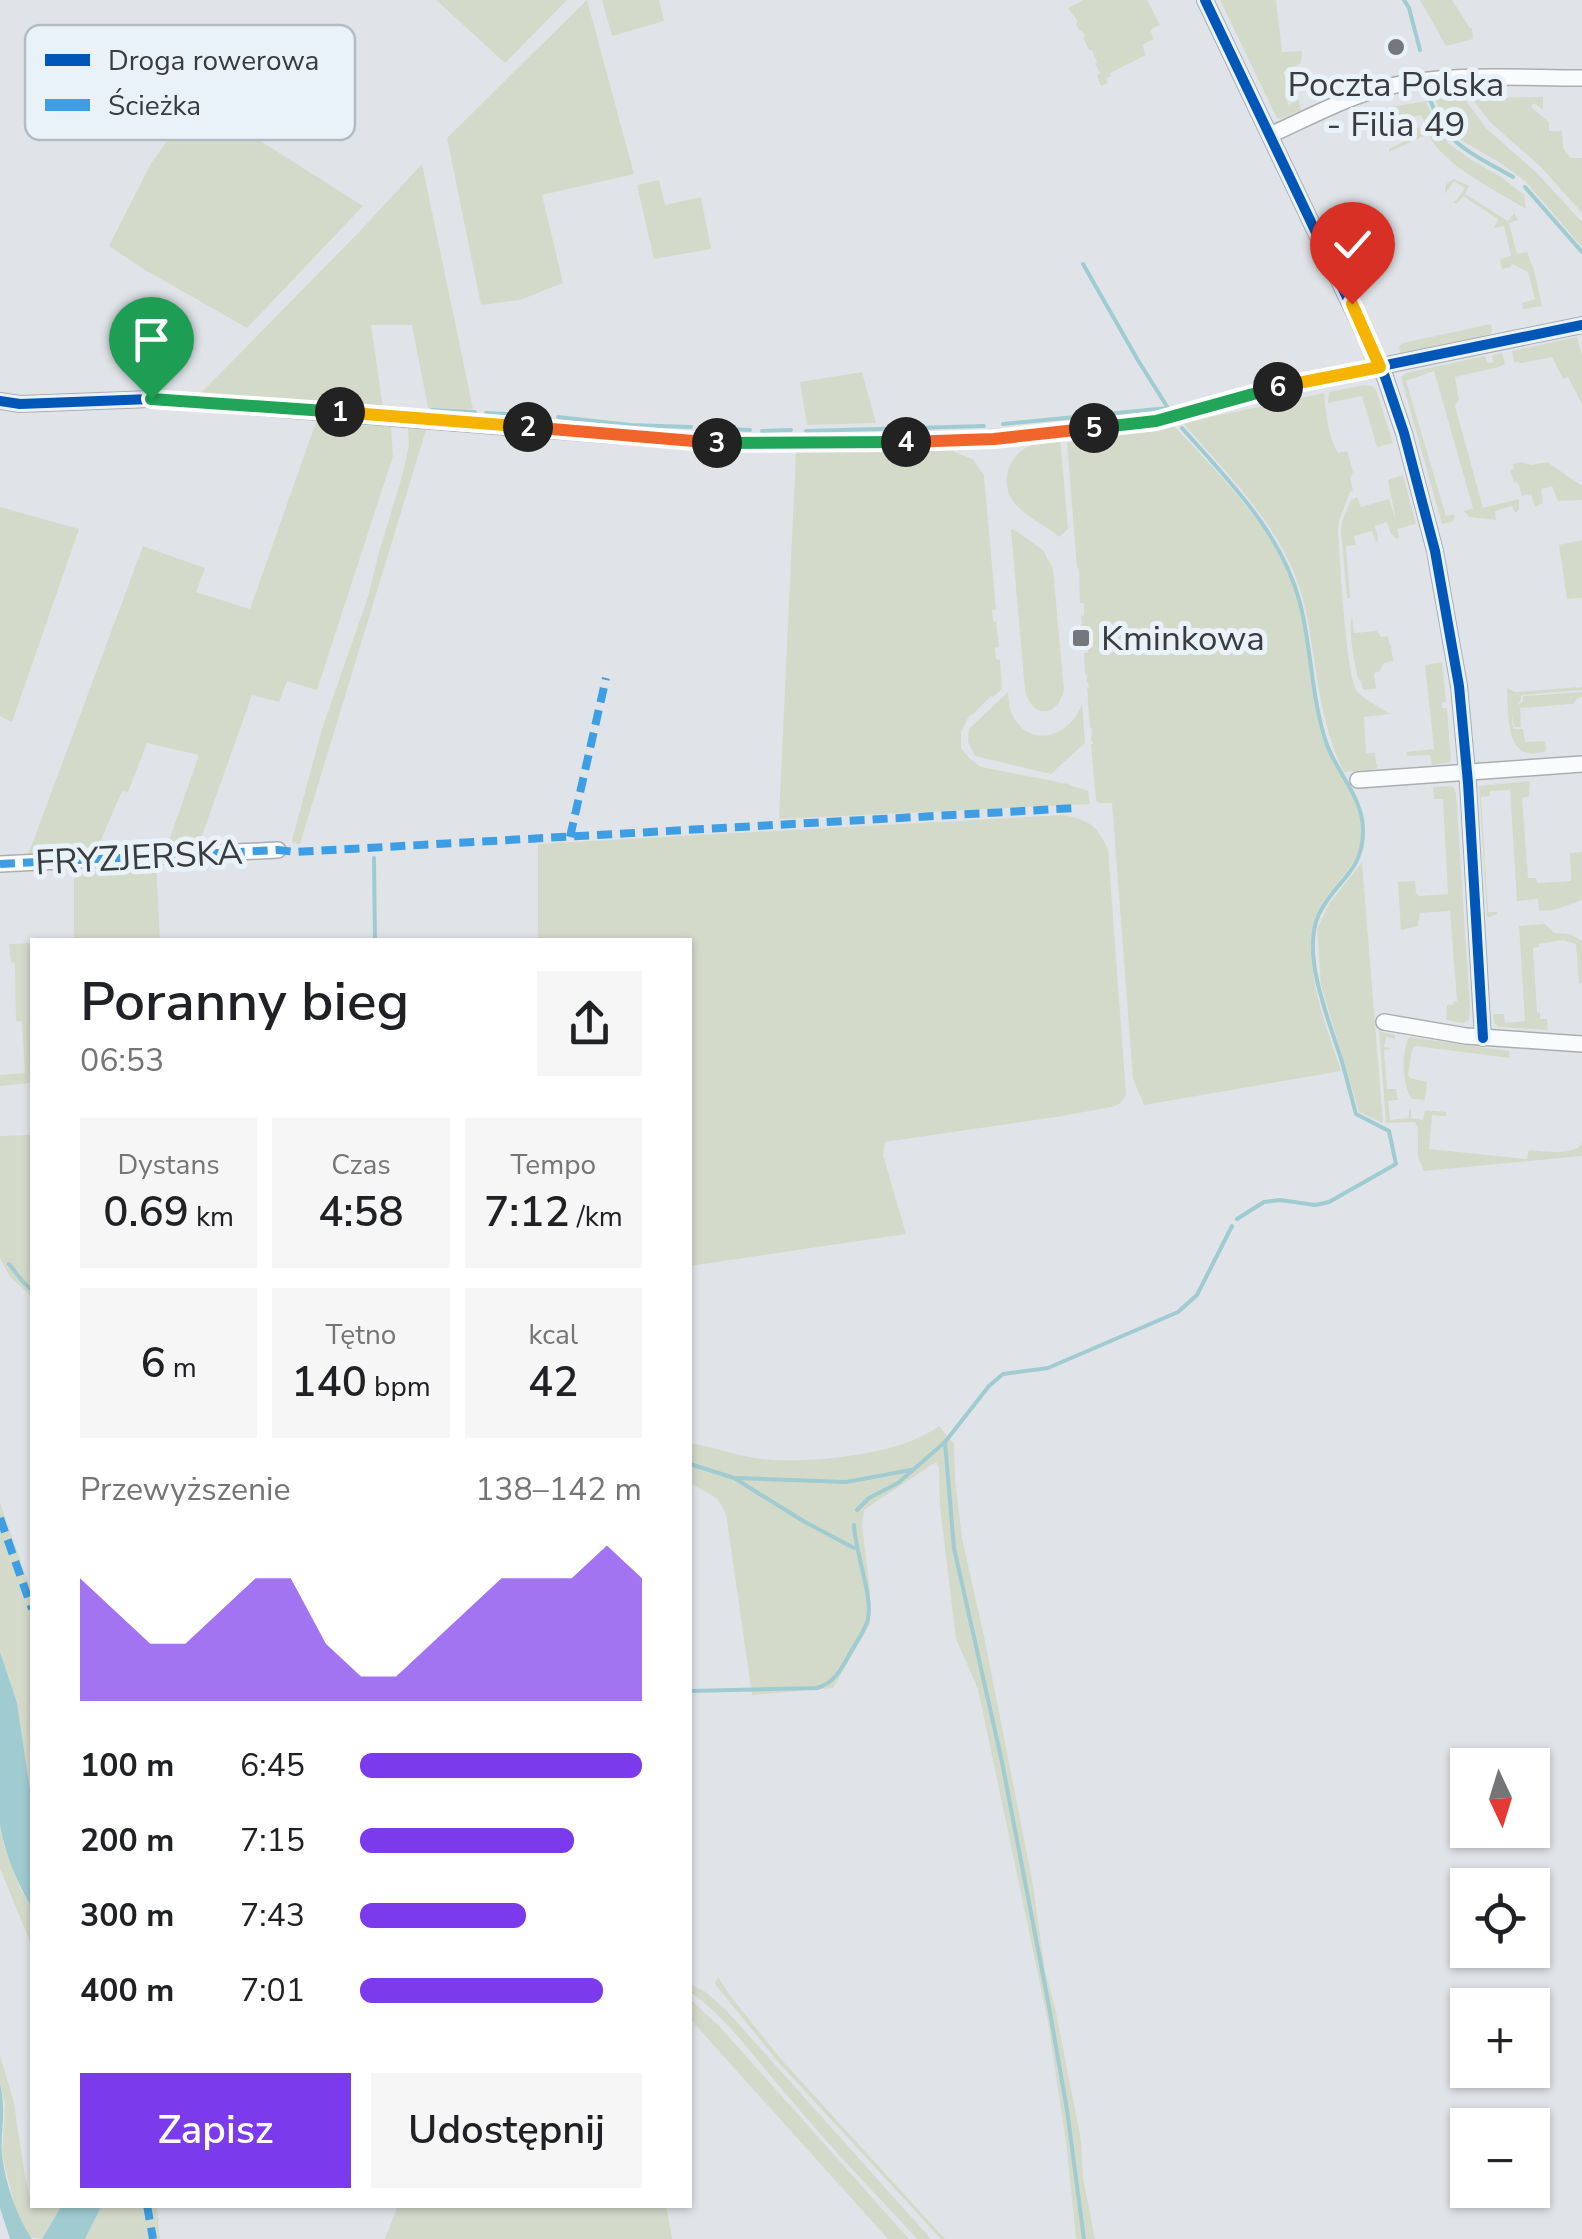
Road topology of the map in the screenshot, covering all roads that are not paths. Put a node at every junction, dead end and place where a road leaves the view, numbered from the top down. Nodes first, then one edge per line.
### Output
1 (1205, 0) edge
2 (1582, 78) edge
3 (1270, 135) junction
4 (1582, 325) edge
5 (1380, 367) junction
6 (0, 401) edge
7 (1582, 764) edge
8 (1466, 771) junction
9 (1358, 780) dead end
10 (278, 850) dead end
11 (0, 864) edge
12 (1384, 1022) dead end
13 (1482, 1038) junction
14 (1582, 1044) edge

1 - 3 street
2 - 3 street
3 - 5 street
4 - 5 street
5 - 6 street
5 - 8 street
7 - 8 street
8 - 9 street
8 - 13 street
10 - 11 street, FRYZJERSKA
12 - 13 street
13 - 14 street

